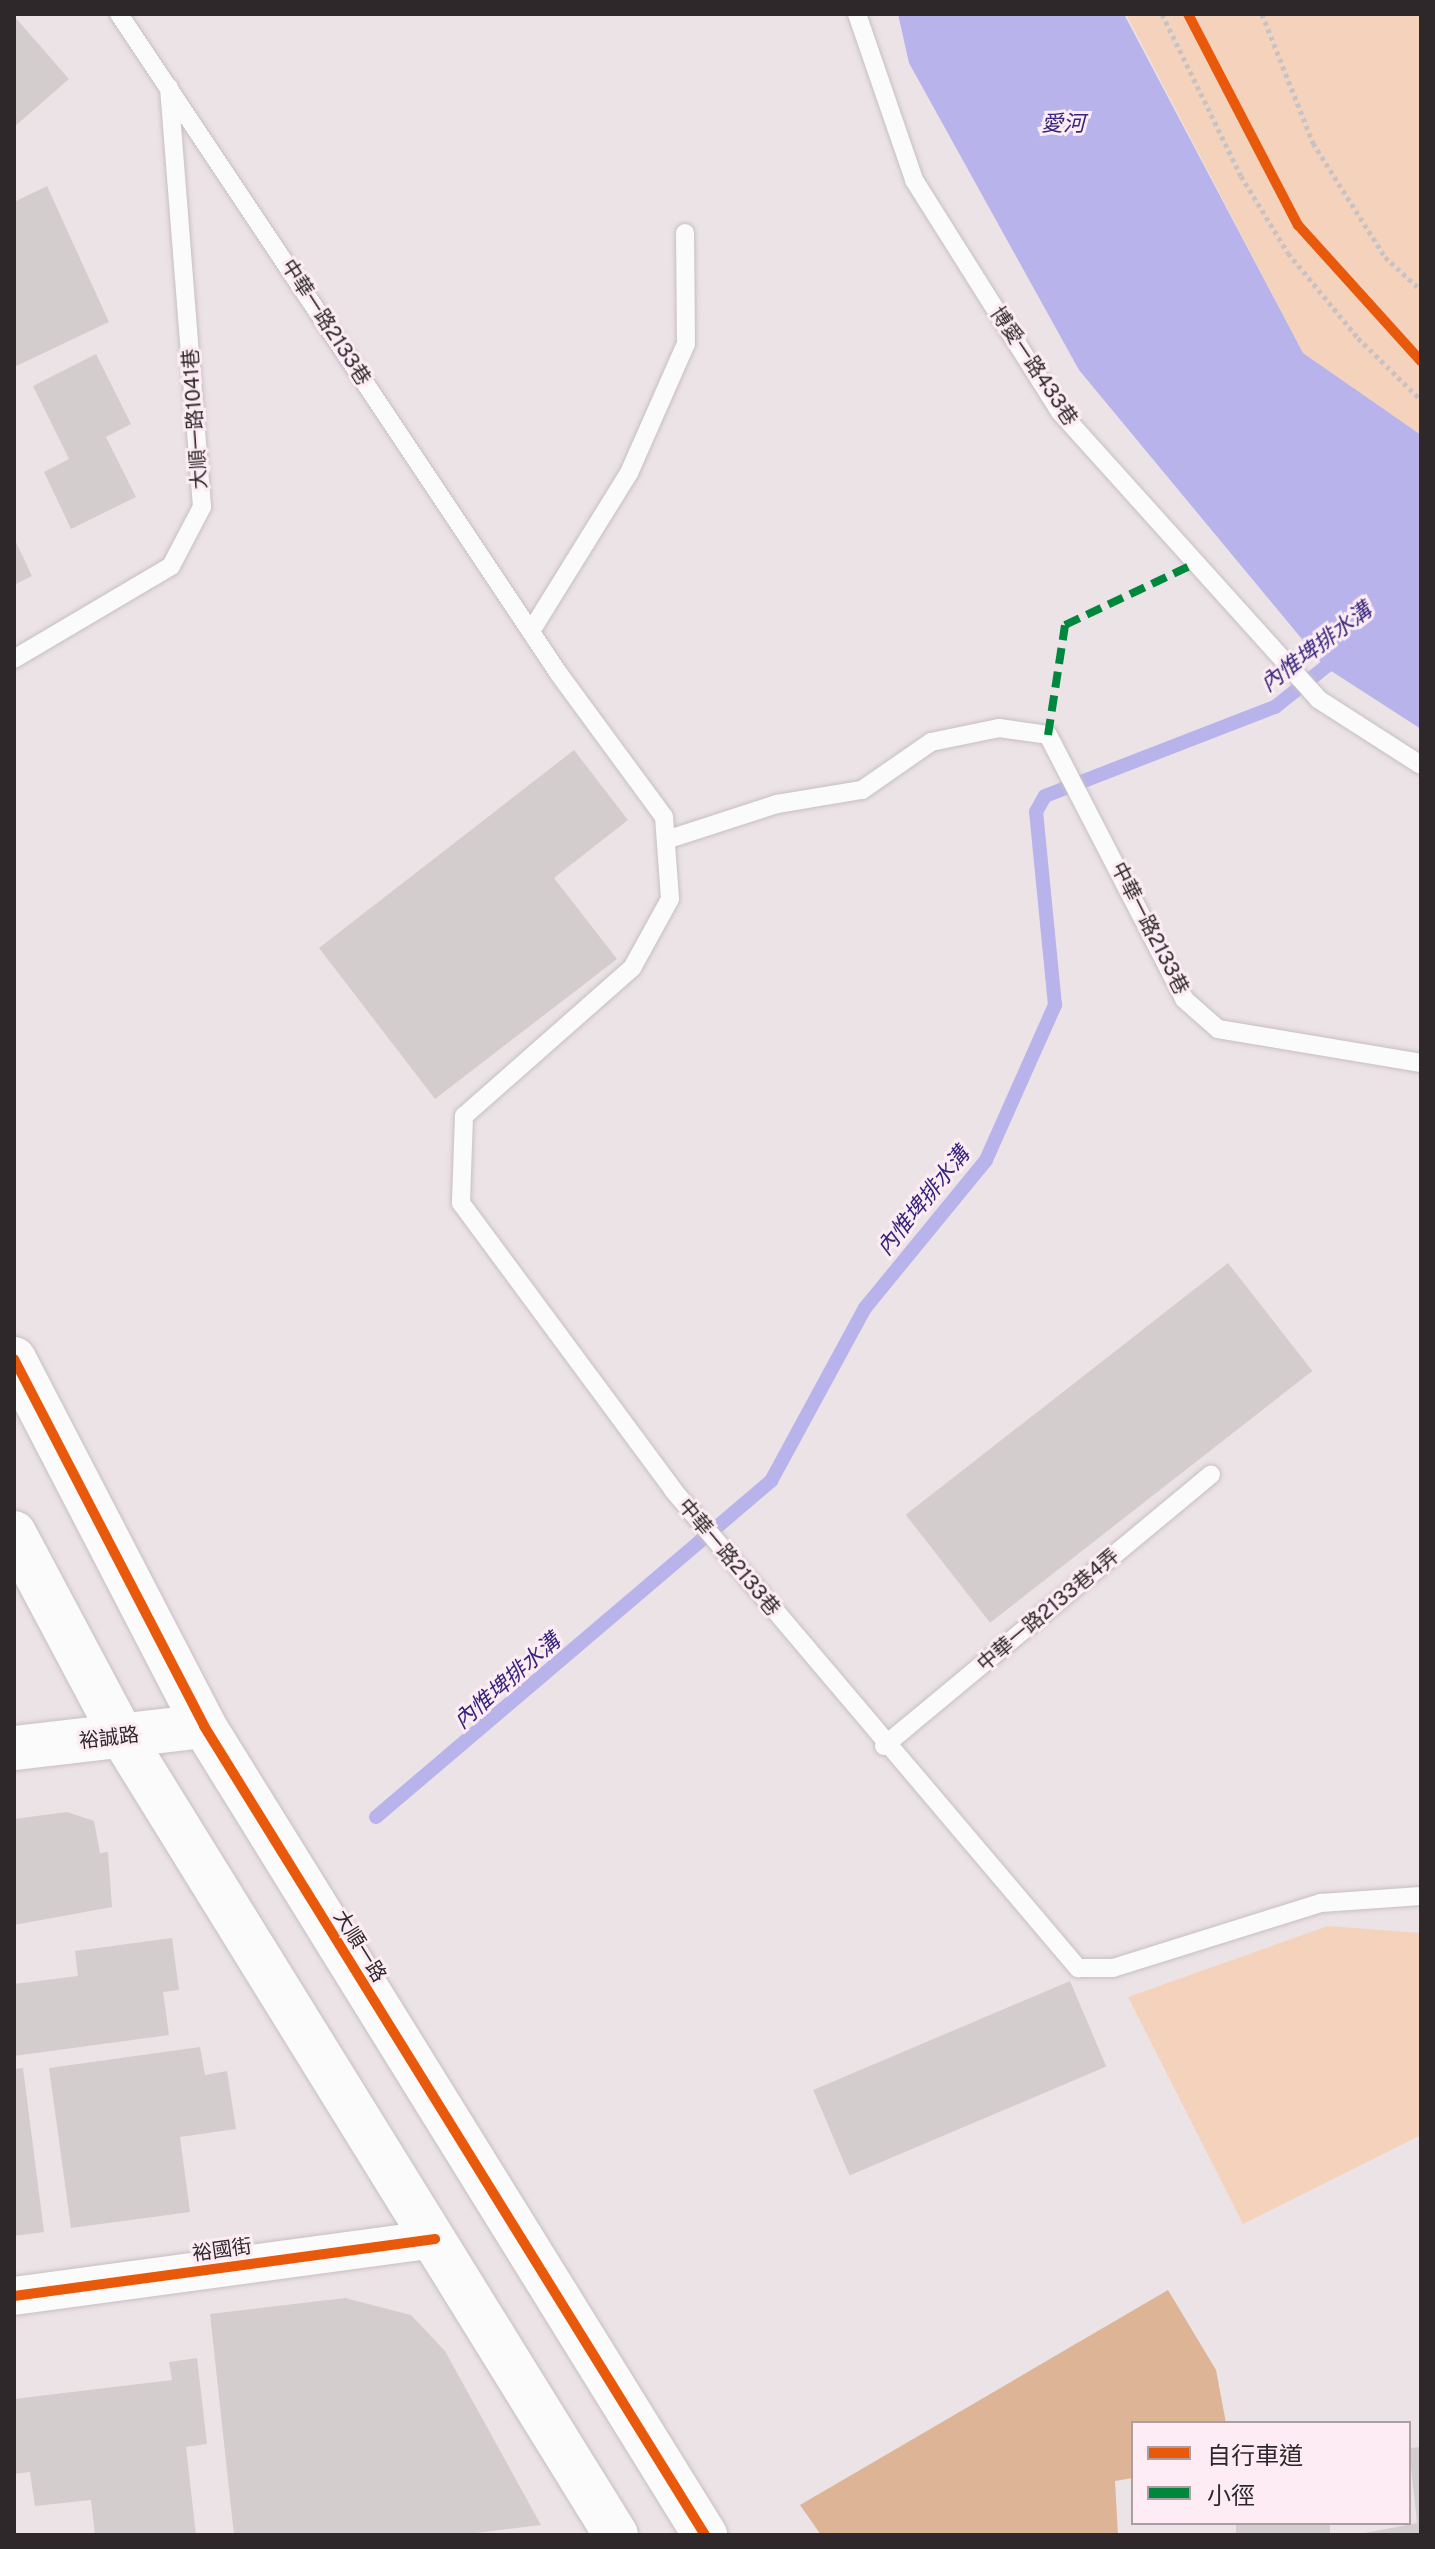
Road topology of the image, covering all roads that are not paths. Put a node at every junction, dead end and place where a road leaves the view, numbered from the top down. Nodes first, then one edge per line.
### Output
1 (119, 14) edge
2 (857, 14) edge
3 (169, 84) junction
4 (685, 233) dead end
5 (531, 631) junction
6 (14, 659) edge
7 (1421, 765) edge
8 (666, 840) junction
9 (1421, 1063) edge
10 (14, 1359) edge
11 (1211, 1475) dead end
12 (14, 1533) edge
13 (204, 1726) junction
14 (122, 1736) junction
15 (884, 1746) junction
16 (14, 1748) edge
17 (1421, 1896) edge
18 (435, 2239) junction
19 (14, 2296) edge
20 (616, 2535) edge
21 (705, 2535) edge

1 - 3 lane, 中華一路2133巷
2 - 7 lane, 博愛一路433巷
3 - 5 lane, 中華一路2133巷
3 - 6 lane, 大順一路1041巷
4 - 5 lane
5 - 8 lane, 中華一路2133巷
8 - 9 lane, 中華一路2133巷
8 - 15 lane, 中華一路2133巷
10 - 13 street, 大順一路
11 - 15 lane, 中華一路2133巷4弄
12 - 14 street
13 - 14 street, 裕誠路
13 - 21 street, 大順一路
14 - 16 street, 裕誠路
14 - 18 street
15 - 17 lane, 中華一路2133巷
18 - 19 street, 裕國街
18 - 20 street

